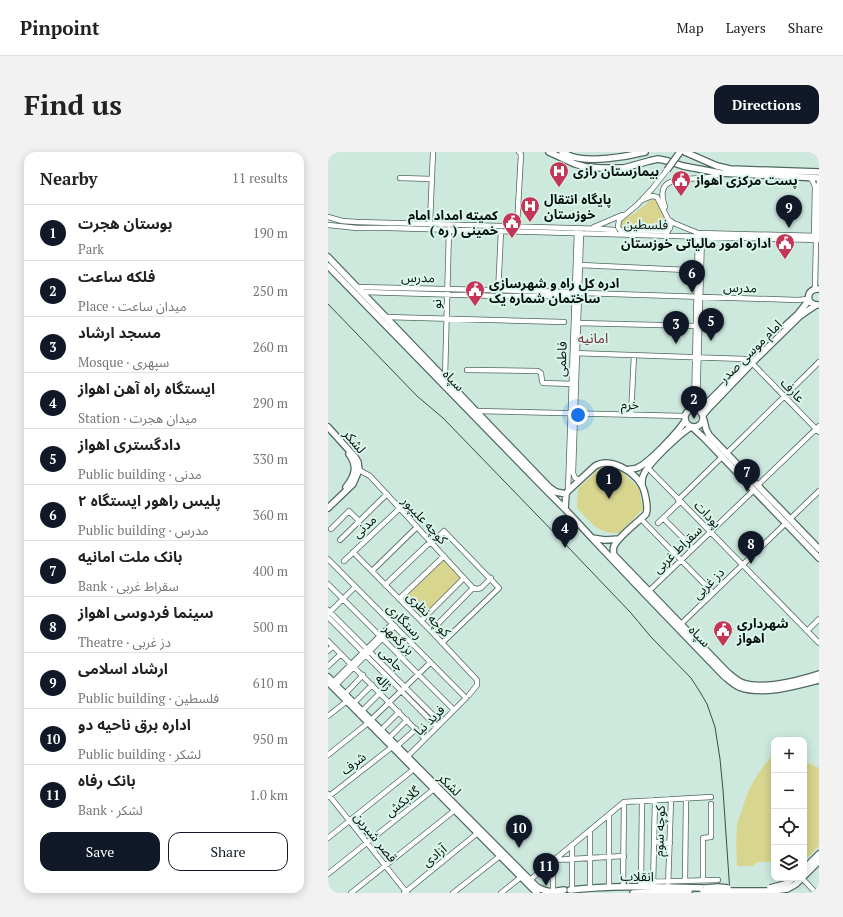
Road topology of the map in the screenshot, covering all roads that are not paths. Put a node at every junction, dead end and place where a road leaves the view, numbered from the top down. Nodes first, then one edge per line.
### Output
1 (433, 152) edge
2 (549, 152) edge
3 (555, 152) edge
4 (645, 152) edge
5 (680, 152) edge
6 (685, 152) edge
7 (521, 153) edge
8 (566, 155) edge
9 (588, 159) junction
10 (596, 162) junction
11 (602, 168) junction
12 (667, 170) joint
13 (819, 172) edge
14 (720, 173) junction
15 (810, 177) junction
16 (400, 178) dead end
17 (819, 178) edge
18 (432, 179) junction
19 (819, 182) edge
20 (642, 200) junction
21 (627, 213) junction
22 (328, 217) edge
23 (405, 222) junction
24 (671, 222) junction
25 (430, 223) junction
26 (328, 225) edge
27 (517, 226) junction
28 (405, 228) junction
29 (449, 229) junction
30 (587, 229) junction
31 (501, 231) junction
32 (579, 232) junction
33 (617, 232) junction
34 (667, 233) junction
35 (700, 235) junction
36 (817, 237) edge
37 (328, 257) edge
38 (580, 265) junction
39 (328, 266) edge
40 (687, 270) dead end
41 (357, 287) junction
42 (818, 289) edge
43 (362, 292) junction
44 (447, 292) junction
45 (498, 293) junction
46 (577, 294) junction
47 (699, 297) junction
48 (809, 299) junction
49 (818, 305) edge
50 (386, 317) junction
51 (446, 318) junction
52 (564, 322) dead end
53 (578, 323) junction
54 (696, 326) junction
55 (575, 353) junction
56 (634, 355) junction
57 (697, 357) junction
58 (751, 362) junction
59 (819, 362) edge
60 (468, 370) dead end
61 (444, 378) junction
62 (574, 384) junction
63 (784, 396) junction
64 (697, 409) junction
65 (476, 411) junction
66 (572, 413) junction
67 (631, 415) junction
68 (685, 418) junction
69 (704, 418) junction
70 (328, 427) edge
71 (692, 427) junction
72 (818, 429) edge
73 (328, 432) edge
74 (724, 455) junction
75 (648, 468) junction
76 (359, 470) junction
77 (627, 470) junction
78 (580, 480) junction
79 (642, 485) junction
80 (756, 488) junction
81 (819, 491) edge
82 (567, 493) junction
83 (387, 494) junction
84 (679, 501) junction
85 (328, 505) edge
86 (328, 508) edge
87 (400, 508) junction
88 (565, 509) junction
89 (663, 518) junction
90 (641, 519) junction
91 (359, 521) junction
92 (788, 521) junction
93 (658, 523) dead end
94 (417, 527) junction
95 (331, 529) dead end
96 (710, 532) junction
97 (592, 538) junction
98 (619, 539) junction
99 (340, 540) dead end
100 (432, 543) junction
101 (693, 548) junction
102 (819, 549) edge
103 (353, 552) junction
104 (444, 556) junction
105 (818, 558) edge
106 (328, 559) edge
107 (682, 560) junction
108 (344, 561) dead end
109 (742, 565) junction
110 (372, 571) junction
111 (464, 578) junction
112 (491, 578) junction
113 (328, 584) edge
114 (385, 585) junction
115 (356, 587) junction
116 (473, 588) junction
117 (647, 593) junction
118 (713, 593) junction
119 (343, 599) junction
120 (399, 599) junction
121 (329, 613) edge
122 (819, 619) edge
123 (420, 620) junction
124 (681, 624) junction
125 (393, 625) junction
126 (430, 630) junction
127 (807, 631) junction
128 (381, 637) junction
129 (328, 641) edge
130 (442, 643) junction
131 (819, 643) edge
132 (333, 646) junction
133 (328, 651) edge
134 (367, 652) junction
135 (341, 654) junction
136 (430, 663) junction
137 (353, 665) junction
138 (328, 666) edge
139 (418, 674) junction
140 (819, 674) edge
141 (363, 675) junction
142 (328, 677) edge
143 (819, 680) edge
144 (332, 683) edge
145 (372, 685) junction
146 (403, 689) junction
147 (380, 693) junction
148 (345, 694) junction
149 (467, 696) junction
150 (347, 701) junction
151 (354, 702) junction
152 (389, 703) junction
153 (362, 710) junction
154 (454, 710) junction
155 (399, 712) junction
156 (328, 716) edge
157 (407, 720) junction
158 (370, 722) junction
159 (439, 725) junction
160 (381, 730) junction
161 (416, 730) junction
162 (389, 738) junction
163 (425, 739) junction
164 (394, 746) junction
165 (328, 755) edge
166 (407, 756) junction
167 (414, 769) junction
168 (434, 790) junction
169 (328, 796) edge
170 (711, 797) dead end
171 (686, 798) junction
172 (671, 799) junction
173 (655, 800) junction
174 (642, 801) junction
175 (624, 802) junction
176 (711, 804) dead end
177 (455, 810) junction
178 (609, 814) junction
179 (350, 821) junction
180 (590, 830) junction
181 (479, 832) junction
182 (328, 838) edge
183 (654, 842) junction
184 (367, 843) junction
185 (670, 843) junction
186 (572, 846) junction
187 (819, 854) edge
188 (500, 856) junction
189 (624, 856) junction
190 (609, 857) junction
191 (590, 858) junction
192 (572, 859) junction
193 (554, 860) junction
194 (819, 863) edge
195 (385, 866) junction
196 (807, 866) edge
197 (807, 873) edge
198 (328, 874) edge
199 (521, 877) junction
200 (530, 880) junction
201 (686, 880) junction
202 (703, 880) junction
203 (718, 880) dead end
204 (668, 881) junction
205 (798, 881) edge
206 (805, 881) edge
207 (653, 884) junction
208 (640, 885) junction
209 (608, 887) junction
210 (624, 887) junction
211 (668, 888) junction
212 (789, 888) edge
213 (590, 890) edge
214 (703, 890) junction
215 (570, 891) edge
216 (405, 892) edge
217 (555, 892) edge
218 (351, 893) edge
219 (453, 893) edge
220 (501, 893) edge
221 (537, 893) edge
222 (633, 893) edge
223 (816, 893) edge

1 - 18 street
2 - 11 main road
3 - 8 main road
4 - 9 main road
5 - 12 main road, bridge
6 - 13 main road
7 - 27 street
8 - 9 main road
8 - 10 main road
9 - 10 main road
10 - 11 main road
11 - 14 main road
12 - 20 street
14 - 15 main road
14 - 24 street
15 - 17 main road
15 - 36 street
16 - 18 street
18 - 25 street
19 - 36 street
20 - 21 street
20 - 24 street
21 - 30 street
21 - 33 street
22 - 23 street, فلسطین
23 - 25 street, فلسطین
23 - 28 street
24 - 34 street
24 - 35 street
25 - 27 street, فلسطین
26 - 28 street, فلسطین
27 - 32 street, فلسطین
28 - 29 street, فلسطین
29 - 31 street, فلسطین
29 - 44 street, نو
30 - 32 street, فلسطین
30 - 33 street, فلسطین
31 - 32 street, فلسطین
31 - 45 street
32 - 33 street, فلسطین
32 - 38 street, فاطمی
32 - 46 street, فاطمی
33 - 34 street
33 - 34 street, فلسطین
34 - 35 street, فلسطین
35 - 36 street, فلسطین
35 - 47 street
36 - 42 street
37 - 41 main road, سپاه
38 - 40 street
38 - 46 street, فاطمی
39 - 88 main road, سپاه
41 - 43 main road, سپاه
41 - 44 street, مدرس
42 - 48 main road, امام موسی صدر
43 - 44 street, مدرس
43 - 50 main road, سپاه
44 - 45 street, مدرس
44 - 51 street, نو
45 - 46 street, مدرس
46 - 47 street, مدرس
46 - 53 street, فاطمی
46 - 55 street, فاطمی
47 - 48 street, مدرس
47 - 54 street
47 - 57 street
48 - 49 main road
48 - 58 main road, امام موسی صدر
49 - 58 main road, امام موسی صدر
50 - 51 street
50 - 61 main road, سپاه
51 - 52 street
51 - 61 street, نو
53 - 54 street
53 - 55 street, فاطمی
54 - 57 street
55 - 56 street
55 - 62 street, فاطمی
56 - 57 street
56 - 67 street
57 - 58 street
57 - 64 street
58 - 63 street, عارف
58 - 64 main road, امام موسی صدر
58 - 69 main road, امام موسی صدر
59 - 63 street
60 - 62 street
61 - 65 main road, سپاه
62 - 66 street, فاطمی
63 - 72 street, عارف
63 - 74 street
64 - 68 main road
64 - 69 main road
65 - 66 street, خرم
65 - 82 main road, سپاه
66 - 67 street, خرم
66 - 78 street, فاطمی
66 - 82 street, فاطمی
67 - 68 street, خرم
68 - 71 main road
68 - 77 main road
69 - 71 main road
69 - 74 main road
70 - 76 main road, لشکر
71 - 74 main road
71 - 75 main road
72 - 80 street, سقراط غربی
73 - 85 main road, لشکر
74 - 80 main road
74 - 84 street
75 - 79 main road
75 - 84 street, پودات
76 - 83 street, کوچه علیپور
76 - 86 main road, لشکر
77 - 78 main road
77 - 79 main road
78 - 82 main road
79 - 90 main road
80 - 92 main road
80 - 96 street, سقراط غربی
81 - 92 street, دز غربی
82 - 88 main road
83 - 87 street, کوچه علیپور
83 - 91 street
84 - 89 street
84 - 96 street, پودات
87 - 94 street, کوچه علیپور
87 - 103 street, مدنی
88 - 97 main road
89 - 93 street
89 - 101 street
90 - 98 main road
90 - 107 street
91 - 95 street
91 - 99 street
92 - 102 main road
92 - 105 main road
92 - 109 street, دز غربی
94 - 100 street, کوچه علیپور
94 - 110 street
96 - 101 street, سقراط غربی
96 - 109 street, پودات
97 - 98 main road
97 - 117 main road, سپاه
98 - 117 main road, سپاه
100 - 104 street, کوچه علیپور
100 - 112 street
100 - 114 street
101 - 107 street, سقراط غربی
103 - 108 street, مدنی
103 - 110 street, کوچه نظری
104 - 111 street, کوچه علیپور
104 - 120 street
106 - 115 street, رستگاری
107 - 117 street, سقراط غربی
107 - 118 street
109 - 118 street, دز غربی
109 - 127 street, پودات
110 - 114 street, کوچه نظری
111 - 116 street, کوچه علیپور
111 - 123 street
112 - 116 street
112 - 130 street
113 - 119 street, بزرگمهر
114 - 120 street, کوچه نظری
115 - 119 street
115 - 125 street, رستگاری
116 - 126 street
117 - 124 main road, سپاه
117 - 143 main road, سپاه
118 - 124 street, دز غربی
119 - 121 street
119 - 128 street, بزرگمهر
120 - 123 street, کوچه نظری
121 - 134 street, جامی
122 - 127 street
123 - 126 street, کوچه نظری
124 - 140 main road, سپاه
125 - 128 street
125 - 136 street, رستگاری
126 - 130 street, کوچه نظری
127 - 131 street, پودات
128 - 134 street
128 - 139 street, بزرگمهر
129 - 132 street, ژاله
130 - 149 street, کوچه نظری
132 - 133 street
132 - 135 street, ژاله
134 - 137 street
134 - 146 street, جامی
135 - 137 street, ژاله
135 - 138 street
136 - 139 street
136 - 149 street, رستگاری
137 - 141 street, ژاله
137 - 144 street
139 - 146 street
139 - 154 street, بزرگمهر
141 - 145 street, ژاله
141 - 148 street
142 - 144 main road, لشکر
144 - 148 main road, لشکر
144 - 150 main road, لشکر
145 - 147 street, ژاله
145 - 151 street
146 - 152 street
146 - 159 street, جامی
147 - 152 street, ژاله
147 - 153 street
148 - 151 main road, لشکر
149 - 154 street, فرید نیا
150 - 156 street
150 - 158 main road, لشکر
151 - 153 main road, لشکر
152 - 155 street, ژاله
152 - 158 street
153 - 158 main road, لشکر
154 - 159 street, فرید نیا
155 - 157 street, ژاله
155 - 160 street
157 - 161 street, ژاله
157 - 162 street
158 - 160 main road, لشکر
158 - 164 main road, لشکر
158 - 165 street
159 - 163 street, فرید نیا
160 - 162 main road, لشکر
161 - 163 street, ژاله
161 - 164 street, شرف
162 - 164 main road, لشکر
163 - 166 street, فرید نیا
164 - 166 main road, لشکر
164 - 167 main road, لشکر
164 - 169 street, شرف
166 - 181 main road, لشکر
167 - 168 main road, لشکر
167 - 179 street
168 - 177 main road, لشکر
168 - 184 street, گلابکش
169 - 179 street, قصر شیرین
170 - 171 street
171 - 172 street
171 - 201 street
172 - 173 street
172 - 185 street, کوچه سوم
173 - 174 street
173 - 183 street
174 - 175 street
174 - 208 street
175 - 178 street
175 - 189 street
176 - 202 street
177 - 181 main road, لشکر
177 - 195 street
178 - 180 street
178 - 190 street
179 - 182 street
179 - 184 street, قصر شیرین
180 - 186 street
180 - 191 street
181 - 188 main road, لشکر
181 - 200 main road, لشکر
181 - 216 street, آزادی
183 - 185 street
183 - 207 street
184 - 195 street, قصر شیرین
184 - 198 street, گلابکش
185 - 204 street, کوچه سوم
186 - 192 street
186 - 193 street
187 - 196 main road
188 - 199 main road, لشکر
188 - 219 street
189 - 190 street
189 - 210 street
190 - 191 street
190 - 209 street
191 - 192 street
191 - 213 street
192 - 193 street
192 - 215 street
193 - 200 street
193 - 217 street
194 - 197 main road
195 - 216 street, قصر شیرین
195 - 218 street
199 - 220 street
199 - 221 main road, لشکر
200 - 217 main road, لشکر
201 - 202 street
201 - 204 street
202 - 203 street
204 - 207 street
204 - 211 street, کوچه سوم
205 - 212 main road
206 - 223 street
207 - 208 main road, انقلاب
207 - 211 main road, انقلاب
208 - 210 main road, انقلاب
209 - 210 main road, انقلاب
209 - 213 main road, انقلاب
211 - 214 main road, انقلاب
212 - 214 main road, bridge
213 - 215 main road, انقلاب
214 - 222 main road, انقلاب
215 - 217 main road

